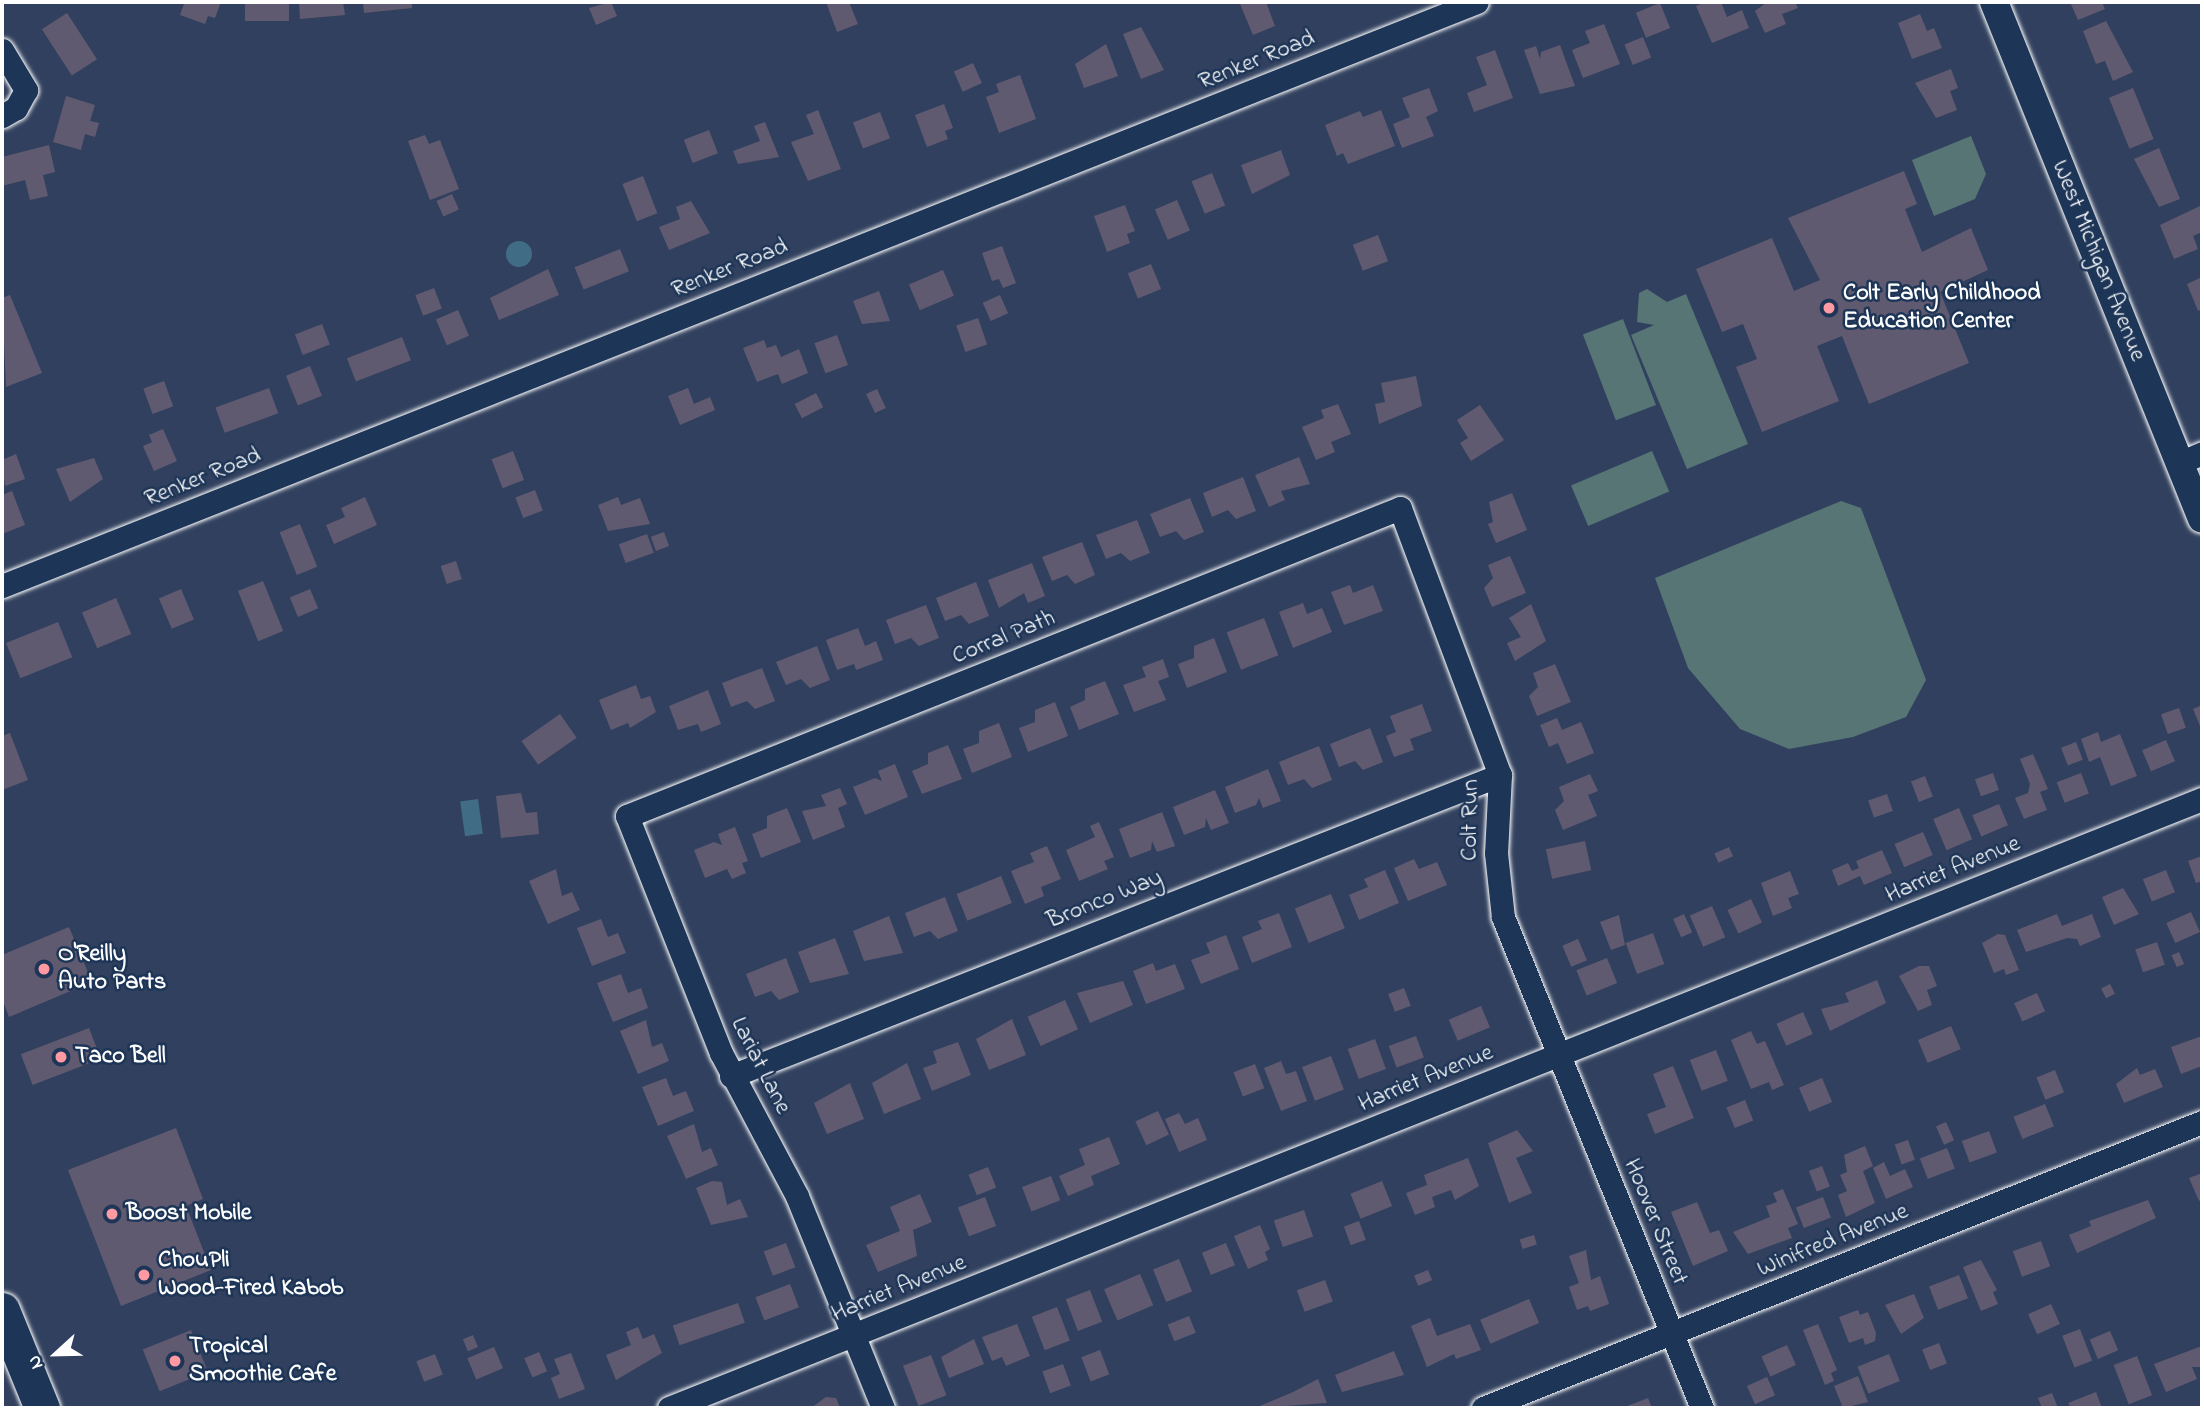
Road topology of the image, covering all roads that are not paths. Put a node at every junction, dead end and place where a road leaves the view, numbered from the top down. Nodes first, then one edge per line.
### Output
1 (1477, 2) edge
2 (1994, 2) edge
3 (2, 50) edge
4 (2, 116) edge
5 (2191, 458) edge
6 (1400, 508) joint
7 (2202, 519) edge
8 (2, 586) edge
9 (1500, 775) junction
10 (2202, 799) edge
11 (627, 816) joint
12 (1559, 1055) junction
13 (731, 1076) junction
14 (2202, 1122) edge
15 (2, 1310) edge
16 (1672, 1334) junction
17 (854, 1336) junction
18 (42, 1408) edge
19 (670, 1408) edge
20 (883, 1408) edge
21 (1483, 1408) edge
22 (1702, 1408) edge

1 - 8 street, Renker Road
2 - 5 street, West Michigan Avenue
3 - 4 street
5 - 7 street, West Michigan Avenue
6 - 9 street, Colt Run
6 - 11 street, Corral Path
9 - 12 street, Colt Run
9 - 13 street, Bronco Way
10 - 12 street, Harriet Avenue
11 - 13 street, Lariat Lane
12 - 16 street, Hoover Street
12 - 17 street, Harriet Avenue
13 - 17 street, Lariat Lane
14 - 16 street, Winifred Avenue
15 - 18 main road
16 - 21 street, Winifred Avenue
16 - 22 street, Hoover Street
17 - 19 street, Harriet Avenue
17 - 20 street, Lariat Lane

